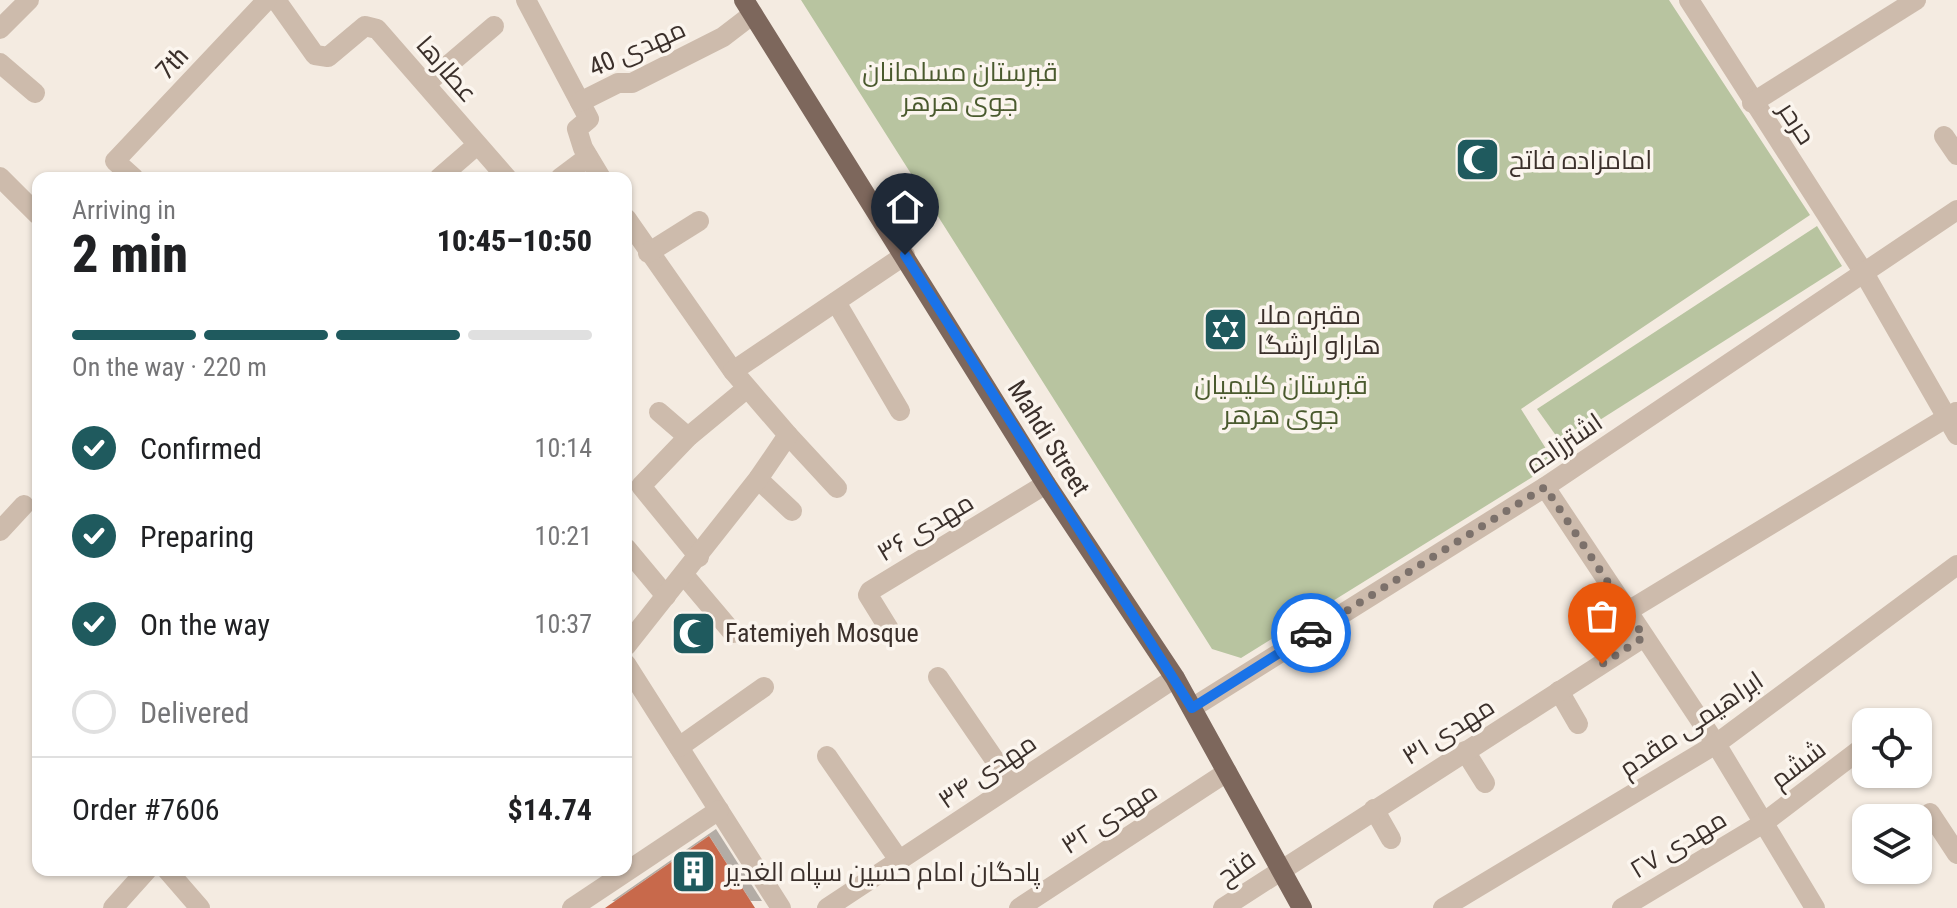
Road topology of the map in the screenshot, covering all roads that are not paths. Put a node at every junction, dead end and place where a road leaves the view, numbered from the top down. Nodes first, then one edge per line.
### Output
1 (29, 0) edge
2 (267, 0) edge
3 (276, 0) edge
4 (526, 0) edge
5 (1689, 0) edge
6 (1916, 0) edge
7 (748, 7) edge
8 (494, 26) dead end
9 (0, 29) edge
10 (0, 63) edge
11 (426, 84) junction
12 (35, 93) dead end
13 (580, 102) junction
14 (1752, 103) junction
15 (1944, 136) dead end
16 (477, 145) junction
17 (585, 153) junction
18 (1957, 155) edge
19 (127, 172) edge
20 (446, 172) edge
21 (502, 172) edge
22 (566, 172) edge
23 (597, 172) edge
24 (0, 177) edge
25 (32, 209) edge
26 (1957, 210) edge
27 (699, 221) dead end
28 (632, 228) edge
29 (648, 253) junction
30 (905, 255) junction
31 (1864, 273) junction
32 (836, 302) junction
33 (733, 371) junction
34 (746, 389) junction
35 (900, 411) dead end
36 (659, 412) dead end
37 (1952, 414) edge
38 (788, 435) junction
39 (1957, 435) edge
40 (688, 437) junction
41 (758, 479) junction
42 (1046, 484) junction
43 (1545, 487) junction
44 (837, 488) dead end
45 (792, 511) dead end
46 (32, 514) edge
47 (0, 531) edge
48 (632, 555) edge
49 (699, 557) junction
50 (1957, 565) edge
51 (684, 575) junction
52 (666, 596) junction
53 (1628, 611) junction
54 (889, 629) dead end
55 (733, 633) dead end
56 (1644, 637) junction
57 (632, 638) edge
58 (632, 673) edge
59 (938, 677) dead end
60 (1175, 678) junction
61 (764, 687) dead end
62 (1559, 691) junction
63 (1192, 708) junction
64 (1578, 724) dead end
65 (1716, 744) junction
66 (679, 747) junction
67 (1465, 751) junction
68 (827, 756) dead end
69 (1852, 756) edge
70 (1227, 772) junction
71 (1485, 783) dead end
72 (1012, 785) junction
73 (1374, 809) junction
74 (719, 810) junction
75 (1932, 816) edge
76 (1762, 824) junction
77 (1391, 839) dead end
78 (1957, 854) edge
79 (899, 860) junction
80 (632, 868) edge
81 (1279, 869) junction
82 (142, 876) edge
83 (172, 876) edge
84 (620, 876) edge
85 (113, 908) edge
86 (200, 908) edge
87 (572, 908) edge
88 (781, 908) edge
89 (827, 908) edge
90 (1019, 908) edge
91 (1223, 908) edge
92 (1302, 908) edge
93 (1443, 908) edge
94 (1622, 908) edge
95 (1815, 908) edge

1 - 9 street
2 - 19 street, 7th
3 - 11 street, عطارها
4 - 13 street
5 - 14 street, حرحر
6 - 14 street
7 - 13 street, مهدی 40
7 - 30 main road, Mahdi Street
8 - 11 street
10 - 12 street
11 - 16 street, عطارها
13 - 17 street
14 - 31 street, حرحر
15 - 18 street
16 - 20 street
16 - 21 street, عطارها
17 - 22 street
17 - 23 street
24 - 25 street
26 - 31 street, اشترزاده
27 - 29 street
28 - 29 street
29 - 33 street
30 - 32 street
30 - 42 main road, Mahdi Street
31 - 37 street, حرحر
31 - 43 street, اشترزاده
32 - 33 street
32 - 35 street
33 - 34 street
34 - 38 street
34 - 40 street
36 - 40 street
37 - 39 street, حرحر
37 - 53 street
38 - 41 street
38 - 44 street
40 - 49 street
41 - 45 street
41 - 49 street
42 - 54 street, مهدی ۳۶
42 - 60 main road, Mahdi Street
43 - 53 street
43 - 63 street, اشترزاده
46 - 47 street
48 - 52 street
49 - 51 street
50 - 65 street, ابراهیمی مقدم
51 - 52 street
51 - 55 street
52 - 57 street
53 - 56 street
56 - 62 street, مهدی ۳۱
56 - 65 street
58 - 66 street
59 - 72 street
60 - 63 main road, Mahdi Street
60 - 72 street, مهدی ۳۴
61 - 66 street
62 - 64 street
62 - 67 street, مهدی ۳۱
63 - 70 main road, Mahdi Street
65 - 76 street
65 - 93 street, ابراهیمی مقدم
66 - 74 street
67 - 71 street
67 - 73 street, مهدی ۳۱
68 - 79 street
69 - 76 street, ششم
70 - 81 main road, Mahdi Street
70 - 90 street, مهدی ۳۲
72 - 79 street, مهدی ۳۴
73 - 77 street
73 - 81 street, مهدی ۳۱
74 - 80 street
74 - 88 street
75 - 78 street
76 - 94 street, مهدی ۲۷
76 - 95 street
79 - 89 street, مهدی ۳۴
81 - 91 street, فتح
81 - 92 main road, Mahdi Street
82 - 85 street
83 - 86 street
84 - 87 street

